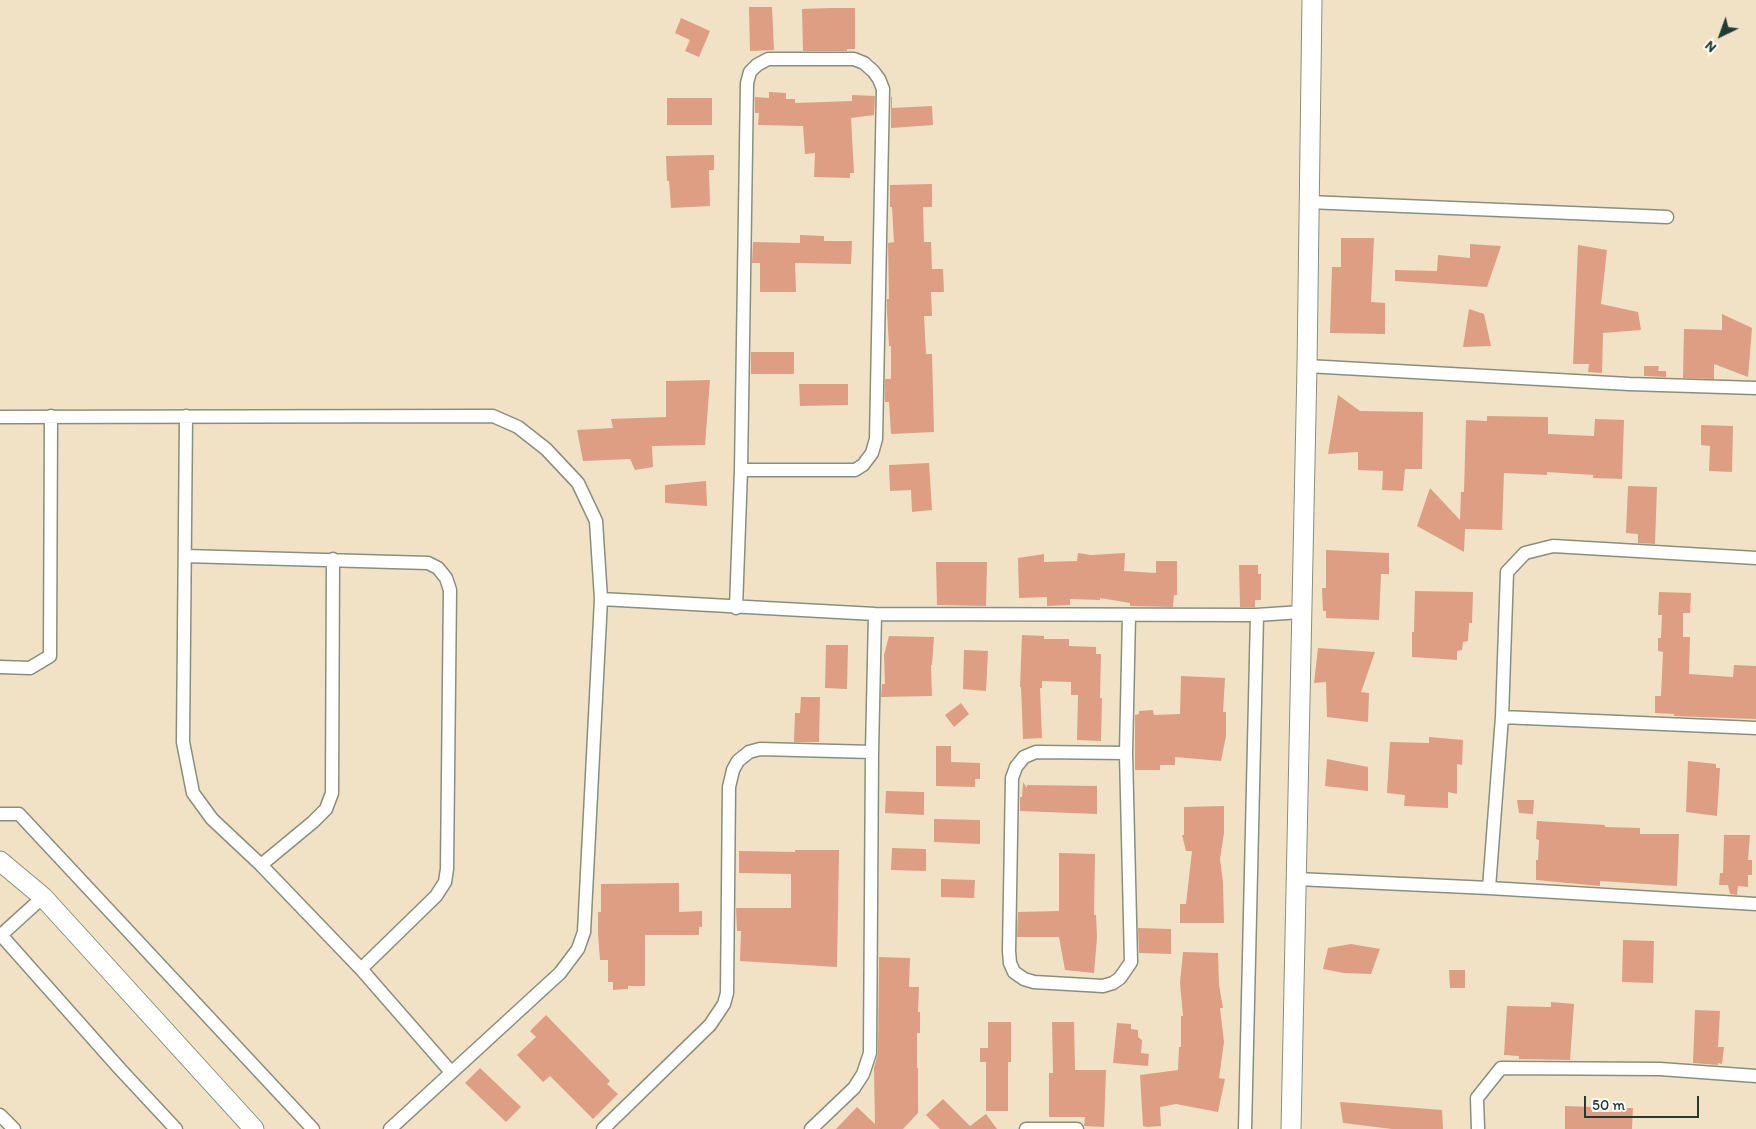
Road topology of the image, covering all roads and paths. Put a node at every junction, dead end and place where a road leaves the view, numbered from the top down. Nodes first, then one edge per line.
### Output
1 (1312, 0) edge
2 (1308, 202) junction
3 (1667, 217) dead end
4 (1307, 366) junction
5 (1756, 388) edge
6 (51, 416) junction
7 (186, 416) junction
8 (0, 417) edge
9 (741, 470) junction
10 (185, 556) junction
11 (1756, 558) edge
12 (333, 559) junction
13 (601, 600) junction
14 (736, 608) junction
15 (1301, 612) junction
16 (875, 614) junction
17 (1129, 615) junction
18 (1257, 615) junction
19 (0, 667) edge
20 (1502, 716) junction
21 (1756, 728) edge
22 (872, 752) junction
23 (1126, 753) junction
24 (0, 814) edge
25 (0, 861) edge
26 (261, 865) junction
27 (1297, 879) junction
28 (1489, 888) junction
29 (43, 897) junction
30 (1756, 904) edge
31 (1, 936) edge
32 (361, 969) junction
33 (452, 1072) junction
34 (1756, 1076) edge
35 (0, 1115) edge
36 (14, 1129) edge
37 (176, 1129) edge
38 (254, 1129) edge
39 (313, 1129) edge
40 (390, 1129) edge
41 (603, 1129) edge
42 (811, 1129) edge
43 (1026, 1129) edge
44 (1077, 1129) edge
45 (1245, 1129) edge
46 (1291, 1129) edge
47 (1478, 1129) edge

1 - 2 street
2 - 3 street
2 - 4 street
4 - 5 street
4 - 15 street
6 - 7 street
6 - 8 street
6 - 19 street
7 - 10 street
7 - 13 street
9 - 9 street
9 - 14 street
10 - 12 street
10 - 26 street
11 - 20 street
12 - 26 street
12 - 32 street
13 - 14 street
13 - 33 street
14 - 16 street
15 - 18 street
15 - 27 street
16 - 17 street
16 - 22 street
17 - 18 street
17 - 23 street
18 - 45 street
20 - 21 street
20 - 28 street
22 - 41 street
22 - 42 street
23 - 23 street
24 - 39 street
25 - 29 street
26 - 32 street
27 - 28 street
27 - 46 street
28 - 30 street
29 - 31 street
29 - 38 street
31 - 37 street
32 - 33 street
33 - 40 street
34 - 47 street
35 - 36 street
43 - 44 street

